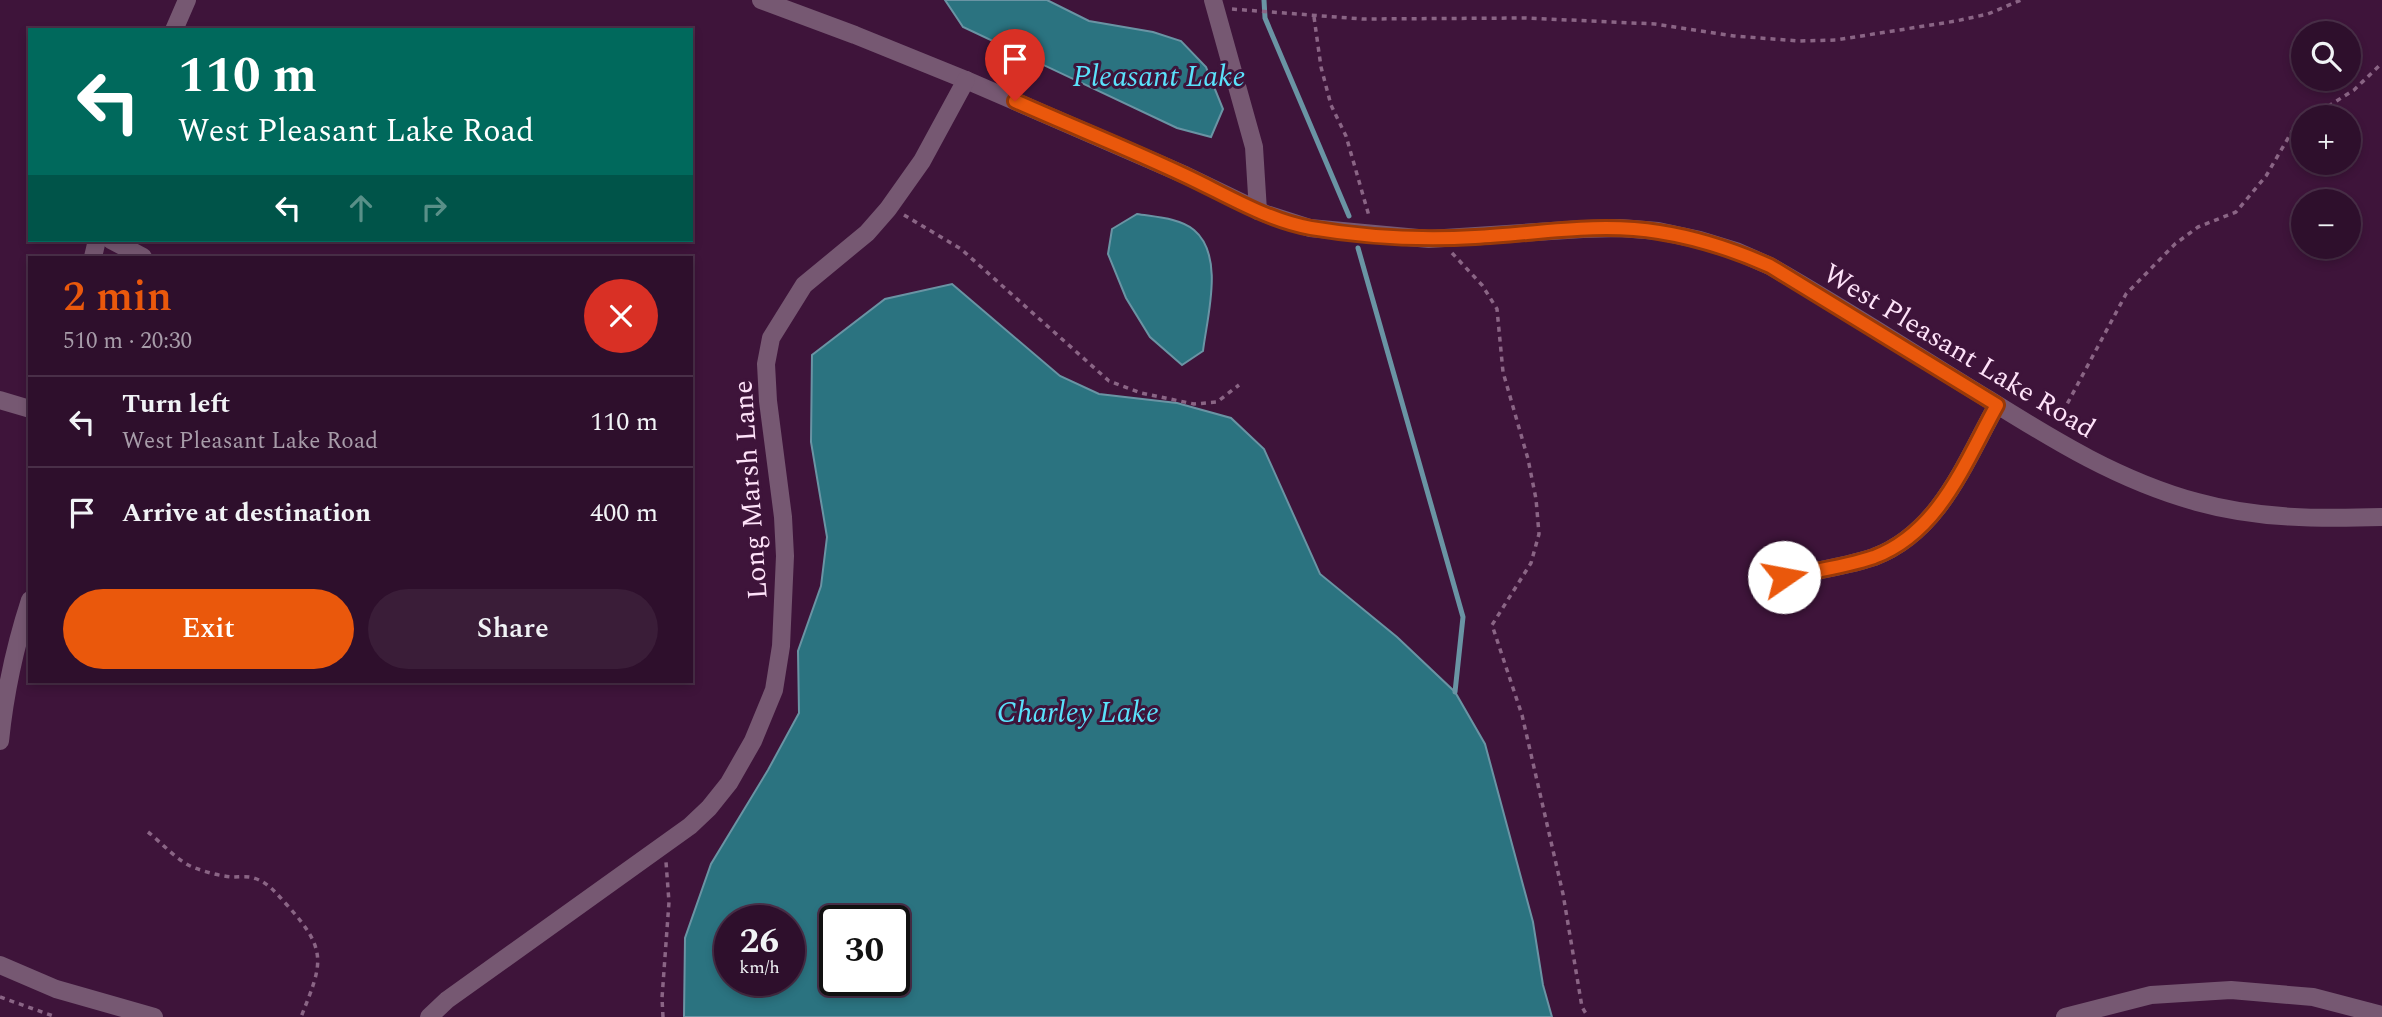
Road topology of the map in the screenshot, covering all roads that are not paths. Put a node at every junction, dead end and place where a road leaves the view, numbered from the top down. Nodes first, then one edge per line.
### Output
1 (187, 0) edge
2 (761, 0) edge
3 (1214, 3) edge
4 (175, 28) edge
5 (966, 80) junction
6 (1258, 211) junction
7 (115, 242) edge
8 (141, 256) edge
9 (0, 400) edge
10 (1997, 405) junction
11 (28, 408) edge
12 (2382, 517) edge
13 (1784, 577) dead end
14 (28, 606) edge
15 (0, 741) edge
16 (0, 965) edge
17 (2382, 1015) edge
18 (154, 1017) edge
19 (429, 1017) edge
20 (2065, 1017) edge

1 - 4 street
2 - 5 street, West Pleasant Lake Road
3 - 6 street
5 - 6 street, West Pleasant Lake Road
5 - 19 street, Long Marsh Lane
6 - 10 street, West Pleasant Lake Road
7 - 8 street
9 - 11 street
10 - 12 street, West Pleasant Lake Road
10 - 13 street
14 - 15 street
16 - 18 street
17 - 20 street

